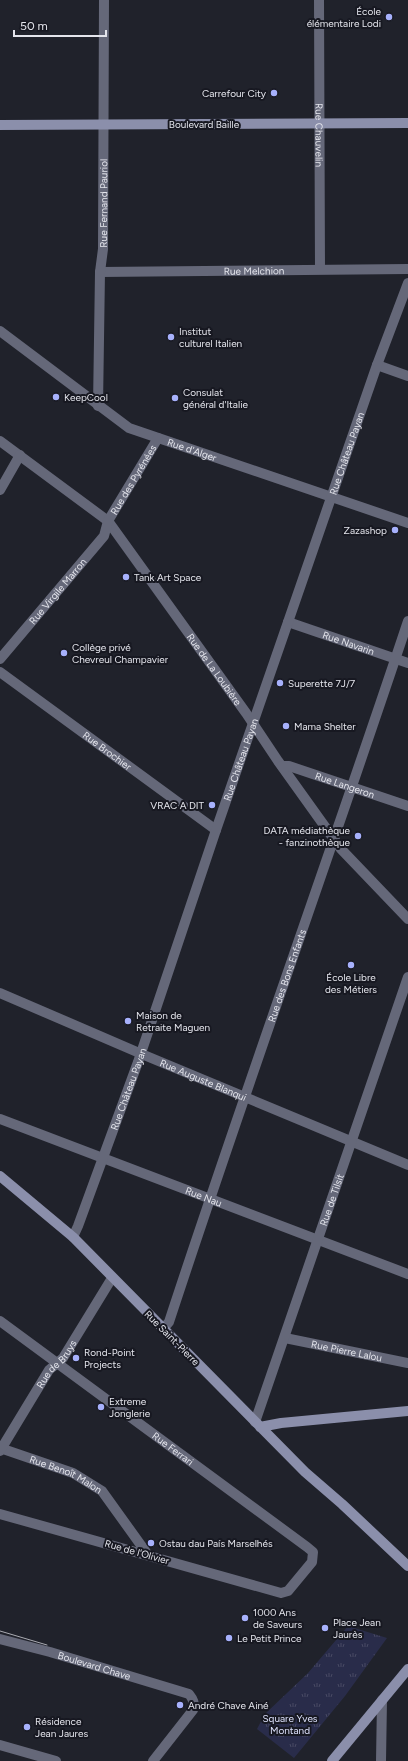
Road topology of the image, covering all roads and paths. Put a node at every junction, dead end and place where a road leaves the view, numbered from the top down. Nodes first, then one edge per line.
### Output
1 (104, 0) edge
2 (319, 0) edge
3 (408, 123) edge
4 (319, 124) junction
5 (0, 125) edge
6 (103, 125) junction
7 (320, 269) junction
8 (408, 269) edge
9 (100, 272) junction
10 (408, 283) edge
11 (0, 331) edge
12 (377, 365) junction
13 (408, 376) edge
14 (98, 406) junction
15 (158, 438) junction
16 (0, 441) edge
17 (20, 455) junction
18 (0, 490) edge
19 (332, 497) junction
20 (108, 521) junction
21 (408, 523) edge
22 (408, 621) edge
23 (288, 622) junction
24 (0, 659) edge
25 (395, 659) junction
26 (408, 663) edge
27 (0, 672) edge
28 (253, 725) junction
29 (282, 766) junction
30 (352, 788) junction
31 (408, 806) edge
32 (216, 830) junction
33 (334, 840) junction
34 (408, 919) edge
35 (408, 977) edge
36 (0, 993) edge
37 (141, 1054) junction
38 (245, 1097) junction
39 (0, 1120) edge
40 (352, 1142) junction
41 (103, 1159) junction
42 (408, 1165) edge
43 (0, 1176) edge
44 (210, 1199) junction
45 (73, 1237) junction
46 (317, 1239) junction
47 (408, 1274) edge
48 (112, 1278) junction
49 (0, 1321) edge
50 (163, 1329) junction
51 (285, 1338) junction
52 (57, 1362) junction
53 (408, 1363) edge
54 (408, 1411) edge
55 (258, 1424) junction
56 (0, 1449) edge
57 (0, 1514) edge
58 (148, 1555) junction
59 (408, 1566) edge
60 (273, 1591) joint
61 (0, 1639) edge
62 (408, 1669) edge
63 (382, 1700) junction
64 (0, 1745) edge
65 (56, 1761) edge
66 (153, 1761) edge
67 (332, 1761) edge
68 (381, 1761) edge

1 - 6 street, Rue Fernand Pauriol
2 - 4 street, Rue Chauvelin
3 - 4 street, Boulevard Baille
4 - 6 street, Boulevard Baille
4 - 7 street, Rue Chauvelin
5 - 6 street, Boulevard Baille
6 - 9 street, Rue Fernand Pauriol
7 - 8 street, Rue Melchion
7 - 9 street, Rue Melchion
9 - 14 street, Rue Fernand Pauriol
10 - 12 street, Rue Château Payan
11 - 14 street, Rue d'Alger
12 - 13 street
12 - 19 street, Rue Château Payan
14 - 15 street, Rue d'Alger
15 - 19 street, Rue d'Alger
15 - 20 street, Rue des Pyrénées
16 - 17 street, Rue de La Loubière
17 - 18 street
17 - 20 street, Rue de La Loubière
19 - 21 street, Rue d'Alger
19 - 23 street, Rue Château Payan
20 - 24 street, Rue Virgile Marron
20 - 28 street, Rue de La Loubière
22 - 25 street, Rue des Bons Enfants
23 - 25 street, Rue Navarin
23 - 28 street, Rue Château Payan
25 - 26 street, Rue Navarin
25 - 30 street, Rue des Bons Enfants
27 - 32 street, Rue Brochier
28 - 29 street, Rue de La Loubière
28 - 32 street, Rue Château Payan
29 - 30 street, Rue Langeron
29 - 33 street, Rue de La Loubière
30 - 31 street, Rue Langeron
30 - 33 street, Rue des Bons Enfants
32 - 37 street, Rue Château Payan
33 - 34 street, Rue de La Loubière
33 - 38 street, Rue des Bons Enfants
35 - 40 street, Rue de Tilsit
36 - 37 street, Rue Auguste Blanqui
37 - 38 street, Rue Auguste Blanqui
37 - 41 street, Rue Château Payan
38 - 40 street, Rue Auguste Blanqui
38 - 44 street, Rue des Bons Enfants
39 - 41 street, Rue Nau
40 - 42 street, Rue Auguste Blanqui
40 - 46 street, Rue de Tilsit
41 - 44 street, Rue Nau
41 - 45 street, Rue Château Payan
43 - 45 street, Rue Saint-Pierre
44 - 46 street, Rue Nau
44 - 50 street, Rue des Bons Enfants
45 - 48 street, Rue Saint-Pierre
46 - 47 street, Rue Nau
46 - 51 street, Rue de Tilsit
48 - 50 street, Rue Saint-Pierre
48 - 52 street, Rue de Bruys
49 - 52 street, Rue Ferrari
50 - 55 street, Rue Saint-Pierre
51 - 53 street, Rue Pierre Lalou
51 - 55 street, Rue de Tilsit
52 - 56 street, Rue de Bruys
52 - 60 street, Rue Ferrari
54 - 55 street
55 - 59 street, Rue Saint-Pierre
56 - 58 street, Rue Benoît Malon
57 - 58 street, Rue de l'Olivier
58 - 60 street, Rue de l'Olivier
61 - 66 street, Boulevard Chave
62 - 63 street
63 - 67 street
63 - 68 street
64 - 65 street

